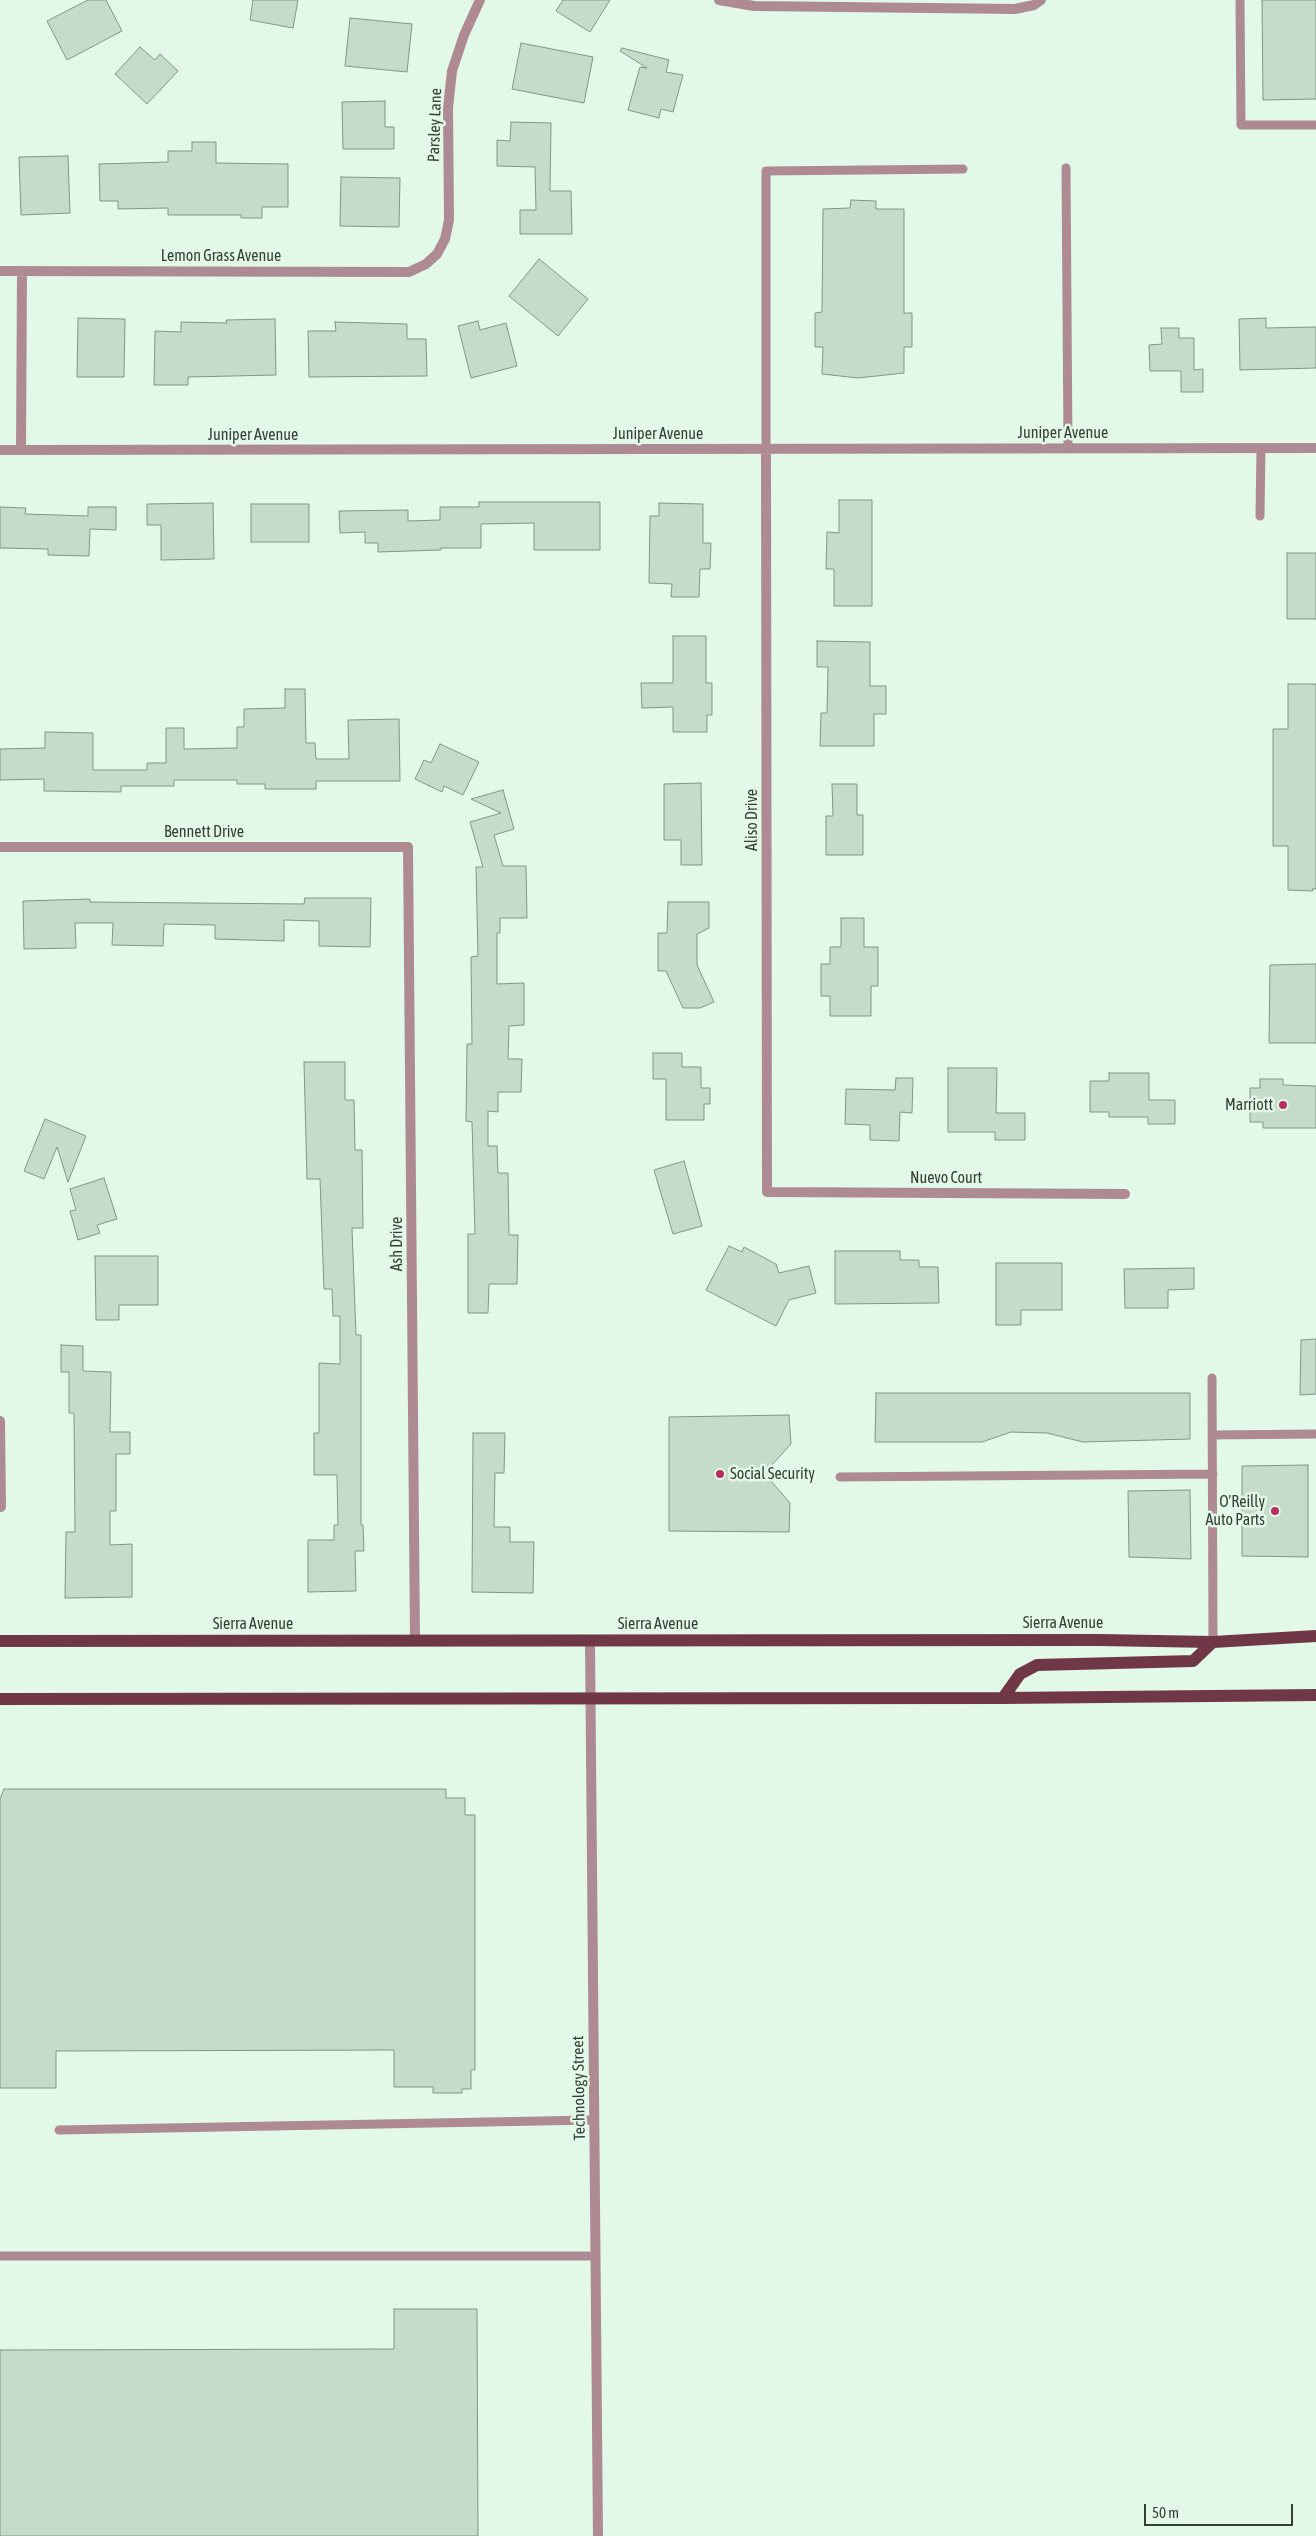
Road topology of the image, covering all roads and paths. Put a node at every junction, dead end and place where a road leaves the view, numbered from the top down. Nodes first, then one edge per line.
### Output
1 (480, 0) edge
2 (719, 0) edge
3 (1041, 0) edge
4 (1240, 0) edge
5 (1316, 125) edge
6 (1066, 168) dead end
7 (963, 170) dead end
8 (437, 254) joint
9 (0, 271) edge
10 (22, 271) junction
11 (1068, 448) junction
12 (1261, 448) junction
13 (1316, 448) edge
14 (766, 449) junction
15 (0, 450) edge
16 (21, 450) junction
17 (1260, 516) dead end
18 (0, 847) edge
19 (408, 848) joint
20 (767, 1192) joint
21 (1124, 1194) dead end
22 (1212, 1378) dead end
23 (0, 1421) edge
24 (1316, 1434) edge
25 (1212, 1435) junction
26 (1213, 1474) junction
27 (840, 1477) dead end
28 (1, 1507) edge
29 (1316, 1636) edge
30 (415, 1640) junction
31 (0, 1641) edge
32 (590, 1641) junction
33 (1213, 1642) junction
34 (1316, 1695) edge
35 (590, 1698) junction
36 (1003, 1698) junction
37 (0, 1699) edge
38 (594, 2120) junction
39 (59, 2130) dead end
40 (0, 2256) edge
41 (595, 2256) junction
42 (598, 2536) edge

1 - 8 street, Parsley Lane
2 - 3 street
4 - 5 lane
6 - 11 lane
7 - 14 lane
8 - 10 street, Lemon Grass Avenue
9 - 10 street, Lemon Grass Avenue
10 - 16 street
11 - 12 street, Juniper Avenue
11 - 14 street, Juniper Avenue
12 - 13 street, Juniper Avenue
12 - 17 lane
14 - 16 street, Juniper Avenue
14 - 20 street, Aliso Drive
15 - 16 street, Juniper Avenue
18 - 19 street, Bennett Drive
19 - 30 street, Ash Drive
20 - 21 street, Nuevo Court
22 - 25 lane
23 - 28 street
24 - 25 lane
25 - 26 lane
26 - 27 lane
26 - 33 lane
29 - 33 main road, Sierra Avenue
30 - 31 main road, Sierra Avenue
30 - 32 main road, Sierra Avenue
32 - 33 main road, Sierra Avenue
32 - 35 street, Technology Street
33 - 36 main road
34 - 36 main road
35 - 36 main road
35 - 37 main road
35 - 38 street, Technology Street
38 - 39 lane
38 - 41 street, Technology Street
40 - 41 lane
41 - 42 street, Technology Street

